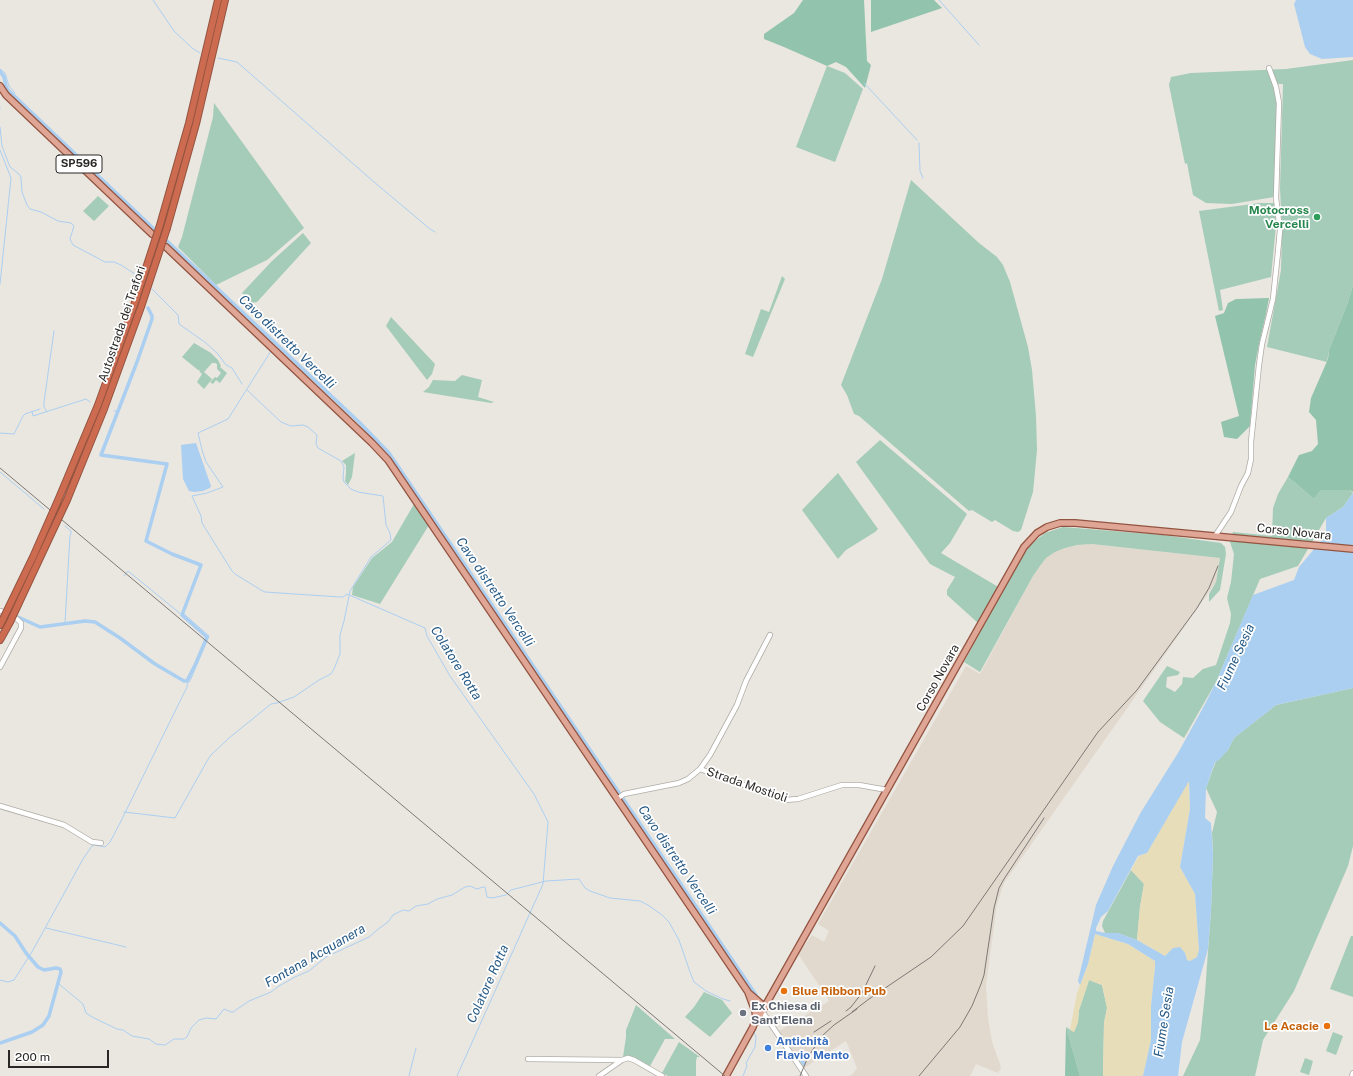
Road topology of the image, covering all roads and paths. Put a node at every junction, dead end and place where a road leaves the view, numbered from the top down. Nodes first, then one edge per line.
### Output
1 (218, 0) edge
2 (225, 0) edge
3 (1269, 68) dead end
4 (0, 86) edge
5 (3, 94) edge
6 (152, 234) dead end
7 (166, 247) dead end
8 (1215, 536) junction
9 (1353, 549) edge
10 (17, 619) dead end
11 (6, 621) junction
12 (0, 626) edge
13 (770, 635) dead end
14 (0, 640) edge
15 (0, 667) edge
16 (700, 768) junction
17 (887, 790) junction
18 (618, 798) junction
19 (0, 806) edge
20 (101, 843) dead end
21 (773, 992) junction
22 (753, 1000) junction
23 (763, 1009) junction
24 (754, 1026) junction
25 (528, 1059) dead end
26 (622, 1060) junction
27 (1353, 1073) edge
28 (599, 1076) edge
29 (662, 1076) edge
30 (726, 1076) edge
31 (806, 1076) edge
32 (1352, 1076) edge

1 - 11 highway, Autostrada dei Trafori, bridge
2 - 11 highway, Autostrada dei Trafori, bridge
3 - 8 street
4 - 5 main road, SP596
5 - 6 main road, SP596
7 - 18 main road
8 - 9 main road, Corso Novara
8 - 17 main road, Corso Novara
10 - 15 street
11 - 12 highway, Autostrada dei Trafori
11 - 14 highway, Autostrada dei Trafori
13 - 16 street
16 - 17 street, Strada Mostioli
16 - 18 street
17 - 21 main road, Corso Novara
18 - 22 main road
19 - 20 street
21 - 22 main road
21 - 23 main road, Corso Novara
22 - 23 main road
22 - 24 main road
23 - 24 main road, Corso Novara
23 - 31 street
24 - 30 main road, Corso Novara
25 - 26 street
26 - 28 street
26 - 29 street
27 - 32 street

